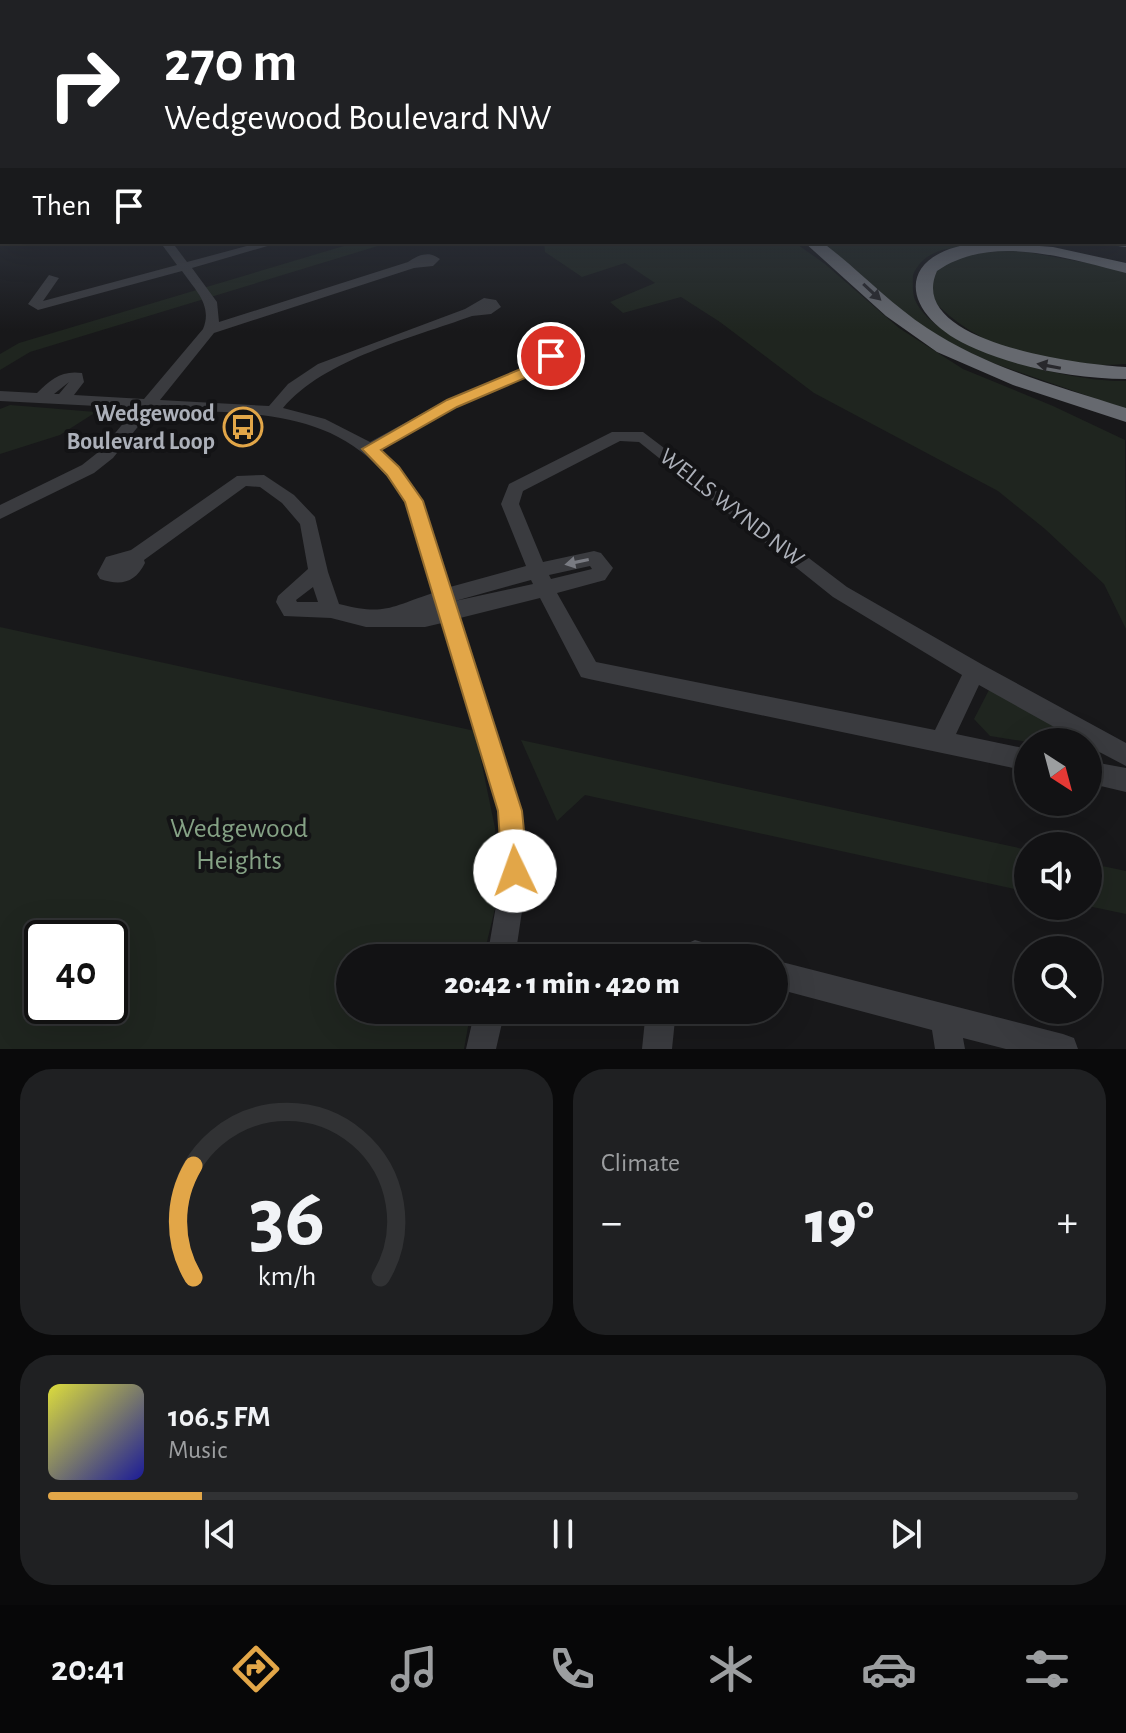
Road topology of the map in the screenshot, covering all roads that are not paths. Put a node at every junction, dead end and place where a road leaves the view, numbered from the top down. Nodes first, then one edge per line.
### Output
1 (168, 244) edge
2 (267, 244) edge
3 (814, 244) edge
4 (1063, 244) edge
5 (1126, 260) edge
6 (184, 265) junction
7 (412, 265) dead end
8 (1126, 268) edge
9 (53, 278) dead end
10 (470, 312) dead end
11 (209, 330) junction
12 (534, 369) dead end
13 (992, 370) junction
14 (1126, 373) edge
15 (0, 396) edge
16 (41, 398) junction
17 (63, 399) junction
18 (148, 404) junction
19 (272, 412) junction
20 (1126, 415) edge
21 (1126, 429) edge
22 (370, 449) junction
23 (0, 513) edge
24 (133, 558) dead end
25 (318, 572) junction
26 (542, 578) junction
27 (446, 606) junction
28 (331, 610) junction
29 (975, 672) junction
30 (940, 743) junction
31 (1126, 755) edge
32 (1014, 757) edge
33 (1102, 775) edge
34 (1126, 780) edge
35 (503, 944) edge
36 (788, 978) edge
37 (945, 1020) junction
38 (487, 1024) edge
39 (660, 1024) edge
40 (481, 1049) edge
41 (657, 1049) edge
42 (950, 1049) edge
43 (1063, 1049) edge

1 - 6 street
2 - 6 street
3 -> 13 highway
4 - 5 highway
6 - 9 street
6 - 11 street
7 - 11 street
14 -> 8 highway
10 - 19 street
11 - 18 street
12 - 22 street
13 - 20 highway
13 - 21 highway
15 - 16 street
16 - 17 street
16 - 17 street
17 - 18 street
18 - 19 street
18 - 23 street
19 - 22 street
22 - 27 street
24 - 25 street
25 - 28 street
25 - 28 street
26 - 27 street
26 - 29 street, WELLS WYND NW
26 - 30 street, WELLS WYND NW
27 - 28 street
27 - 35 street
29 - 30 street
29 - 31 street, WELLS WYND NW
30 - 32 street, WELLS WYND NW
33 - 34 street
36 - 37 street
37 - 42 street
37 - 43 street
38 - 40 street
39 - 41 street

